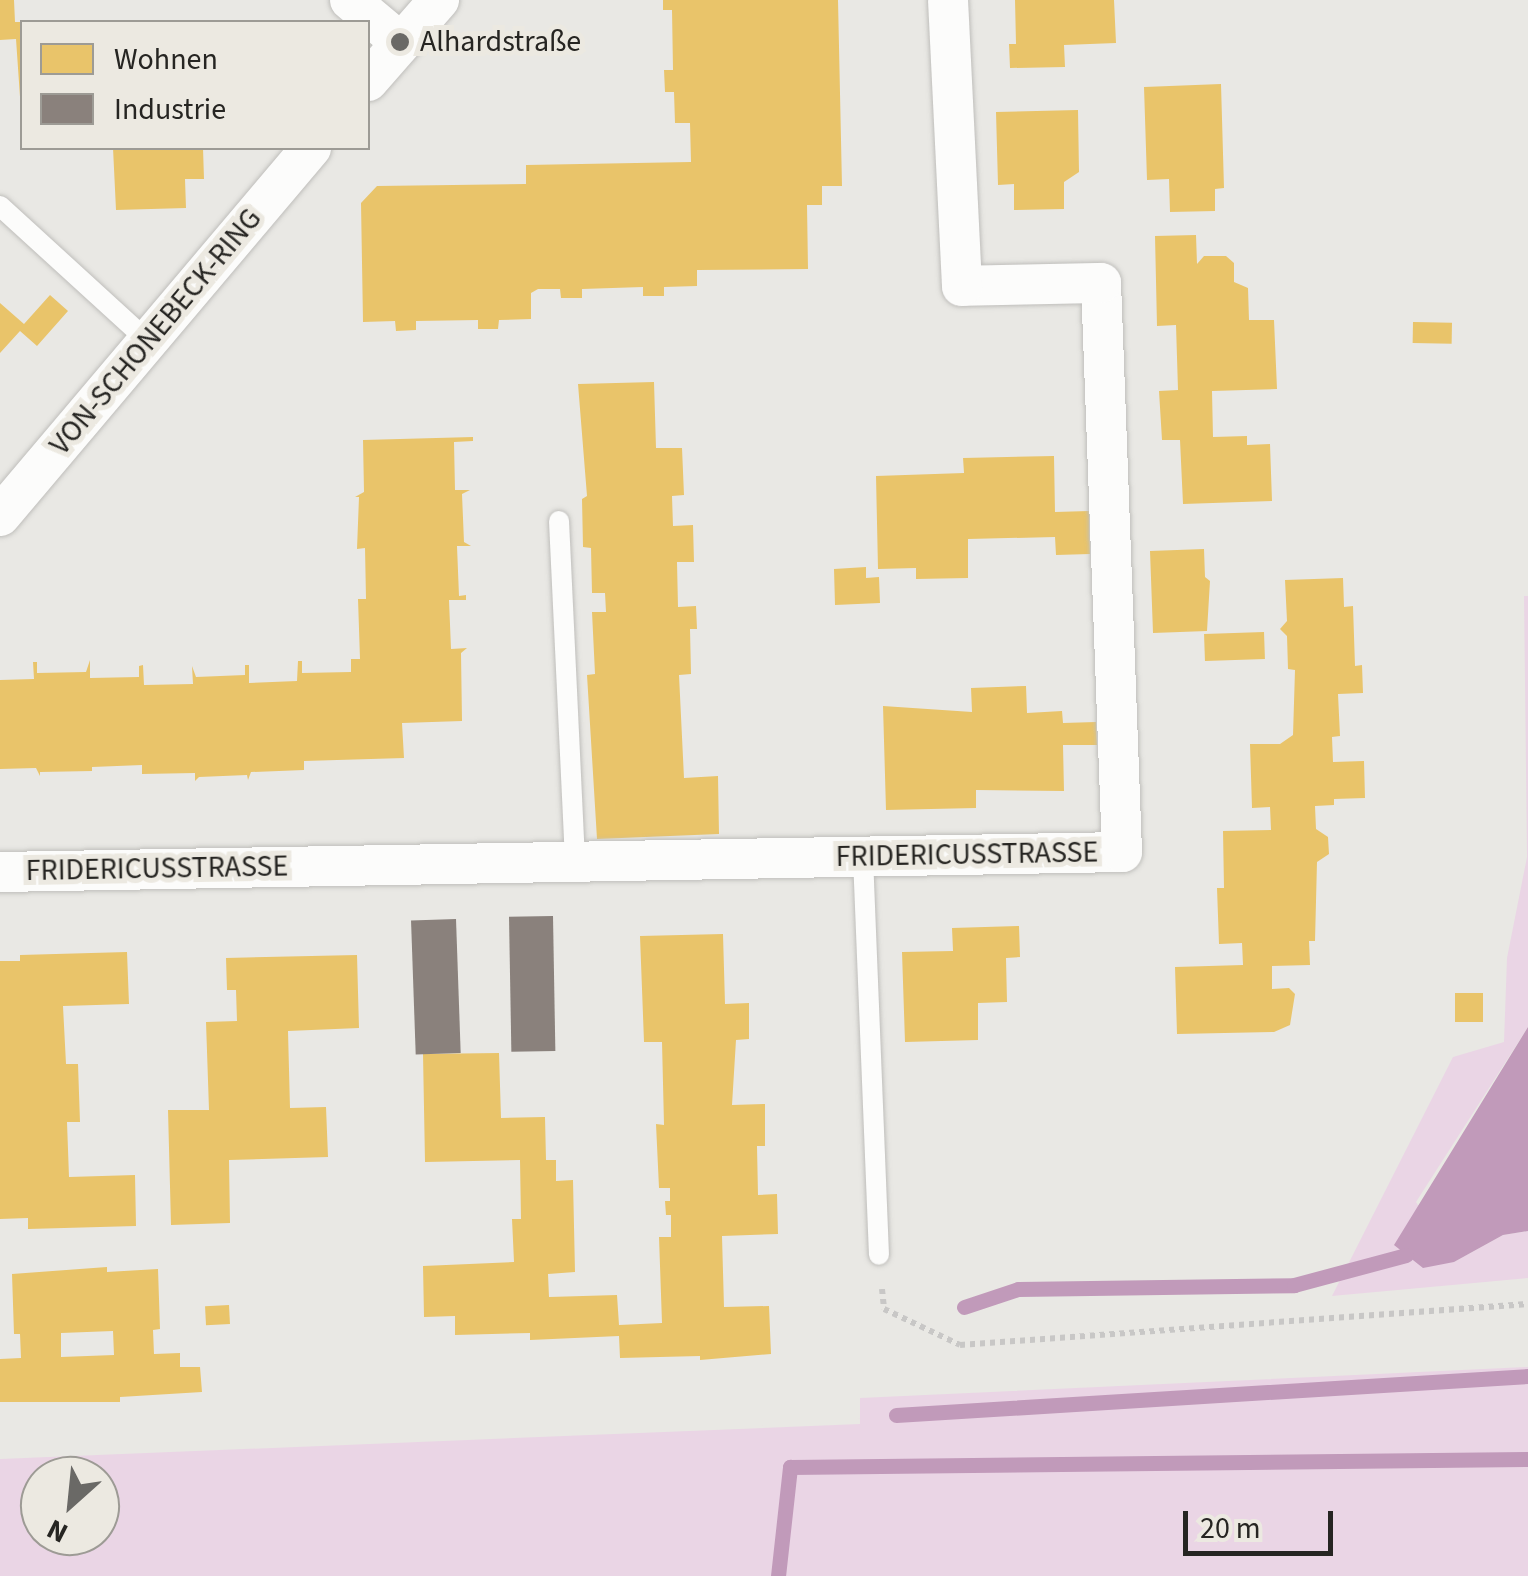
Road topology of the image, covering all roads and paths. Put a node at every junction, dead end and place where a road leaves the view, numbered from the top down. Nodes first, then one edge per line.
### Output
1 (350, 0) edge
2 (439, 0) edge
3 (948, 0) edge
4 (400, 42) junction
5 (370, 79) edge
6 (310, 150) edge
7 (0, 206) edge
8 (148, 340) junction
9 (0, 516) edge
10 (559, 521) dead end
11 (863, 857) junction
12 (575, 862) junction
13 (0, 872) edge
14 (879, 1256) joint
15 (1528, 1304) edge

1 - 4 street
2 - 4 street
3 - 11 street, FRIDERICUSSTRASSE
4 - 5 street
6 - 8 street, VON-SCHONEBECK-RING
7 - 8 lane
8 - 9 street, VON-SCHONEBECK-RING
10 - 12 lane
11 - 12 street, FRIDERICUSSTRASSE
11 - 14 lane
12 - 13 street, FRIDERICUSSTRASSE
14 - 15 path

